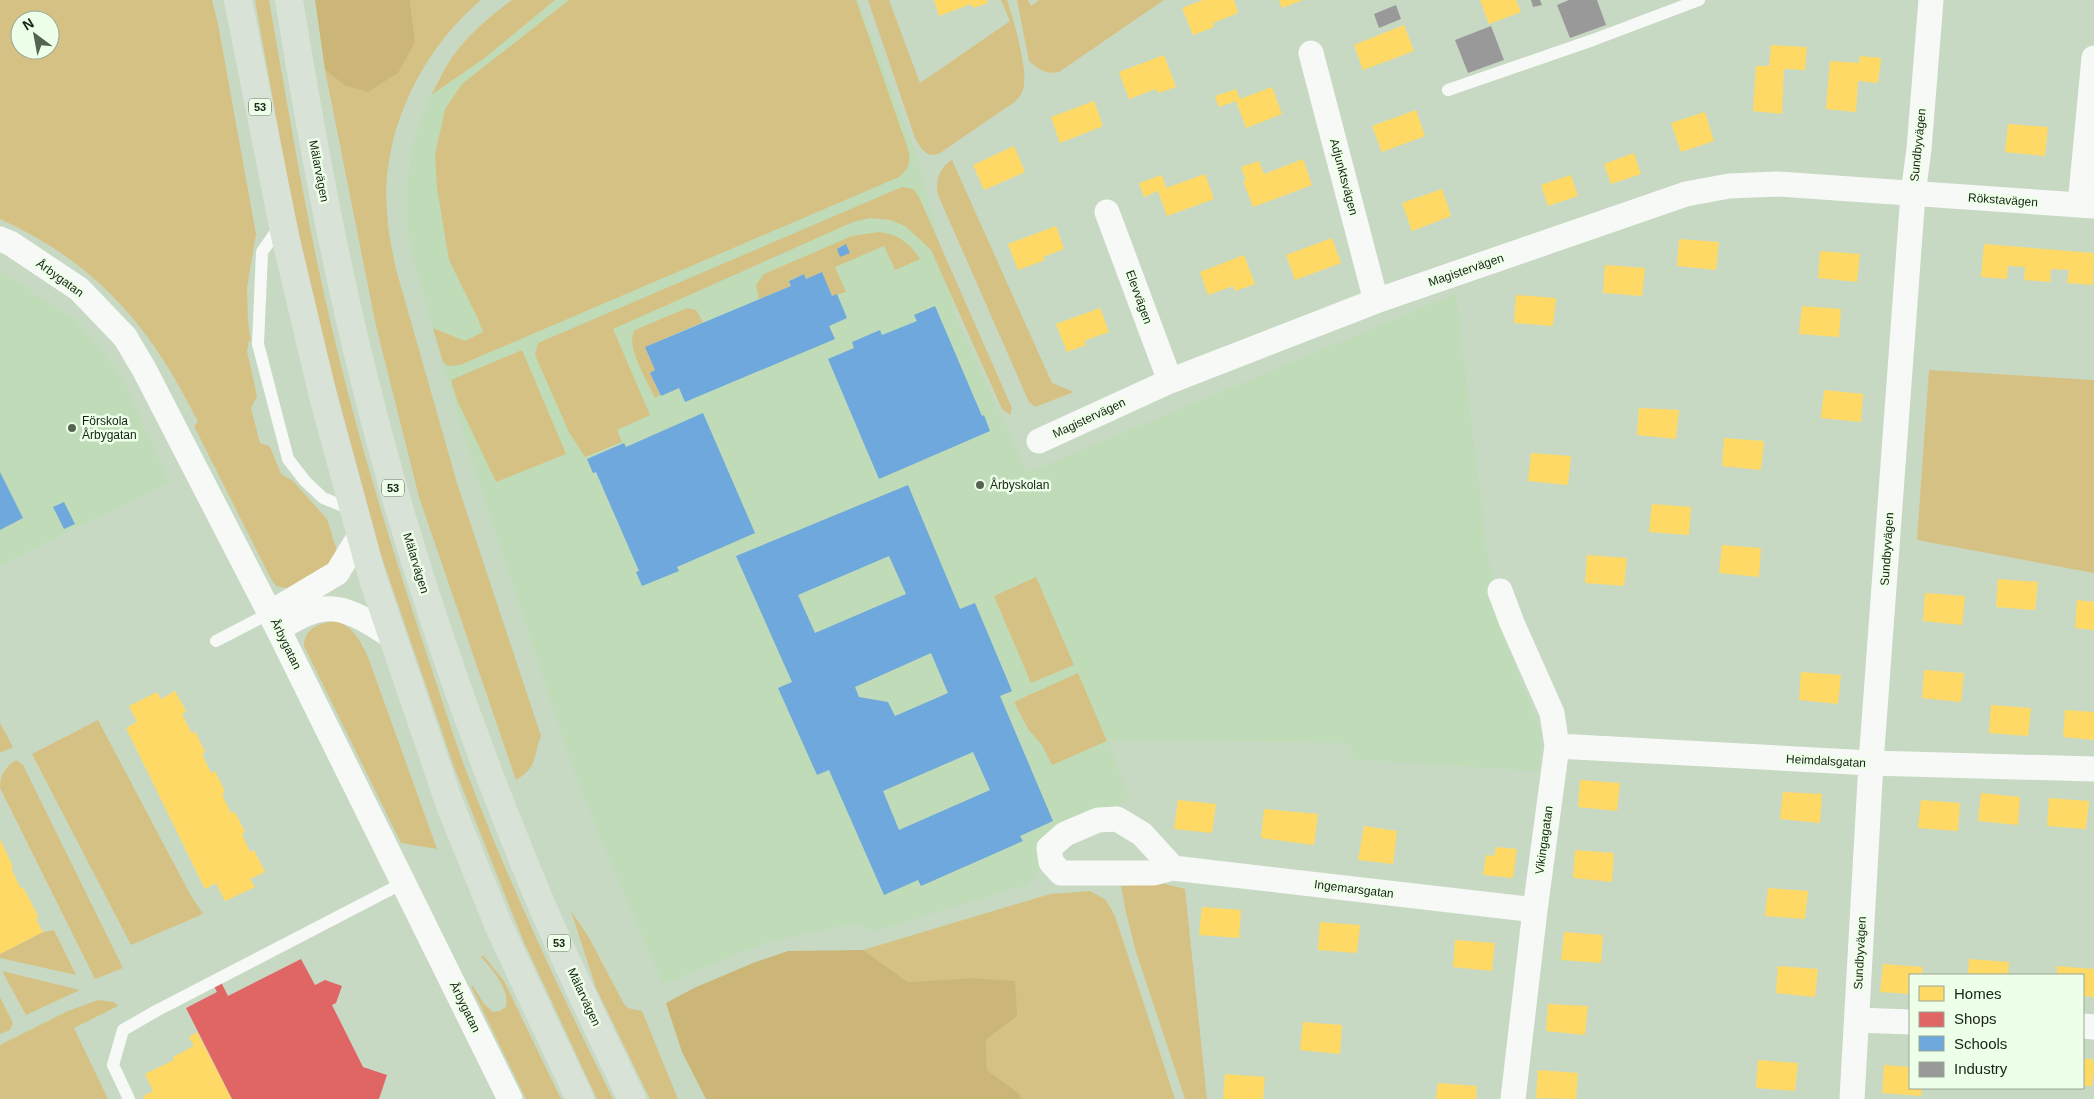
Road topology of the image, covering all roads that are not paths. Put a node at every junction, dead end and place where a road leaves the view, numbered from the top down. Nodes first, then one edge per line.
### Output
1 (238, 0) edge
2 (289, 0) edge
3 (1699, 0) edge
4 (1931, 0) edge
5 (1312, 53) dead end
6 (2094, 58) edge
7 (1448, 90) dead end
8 (1913, 194) junction
9 (2087, 206) edge
10 (1107, 212) dead end
11 (283, 221) junction
12 (0, 238) edge
13 (1376, 301) junction
14 (1170, 381) junction
15 (1038, 442) dead end
16 (358, 522) junction
17 (1500, 591) dead end
18 (274, 621) junction
19 (393, 637) junction
20 (216, 641) dead end
21 (1558, 746) junction
22 (1871, 763) junction
23 (2094, 769) edge
24 (1173, 868) dead end
25 (403, 882) junction
26 (1535, 910) junction
27 (1857, 1020) junction
28 (1909, 1022) edge
29 (129, 1099) edge
30 (510, 1099) edge
31 (580, 1099) edge
32 (632, 1099) edge
33 (1513, 1099) edge
34 (1852, 1099) edge

1 - 11 main road, 53
2 - 32 main road, Mälarvägen / 53
3 - 7 lane
4 - 8 street, Sundbyvägen
5 - 13 street, Adjunktsvägen
6 - 9 street
8 - 9 street, Rökstavägen
8 - 13 street, Magistervägen
8 - 22 street, Sundbyvägen
10 - 14 street, Elevvägen
11 - 16 main road, 53
11 - 16 lane
12 - 18 street, Årbygatan
13 - 14 street, Magistervägen
14 - 15 street, Magistervägen
16 - 18 street
16 - 19 main road, 53
17 - 21 street, Vikingagatan
18 - 19 street
18 - 20 lane
18 - 25 street, Årbygatan
19 - 31 main road, 53
21 - 22 street, Heimdalsgatan
21 - 26 street, Vikingagatan
22 - 23 street, Heimdalsgatan
22 - 27 street, Sundbyvägen
24 - 26 street, Ingemarsgatan
25 - 29 lane
25 - 30 street, Årbygatan
26 - 33 street, Vikingagatan
27 - 28 street
27 - 34 street, Sundbyvägen

